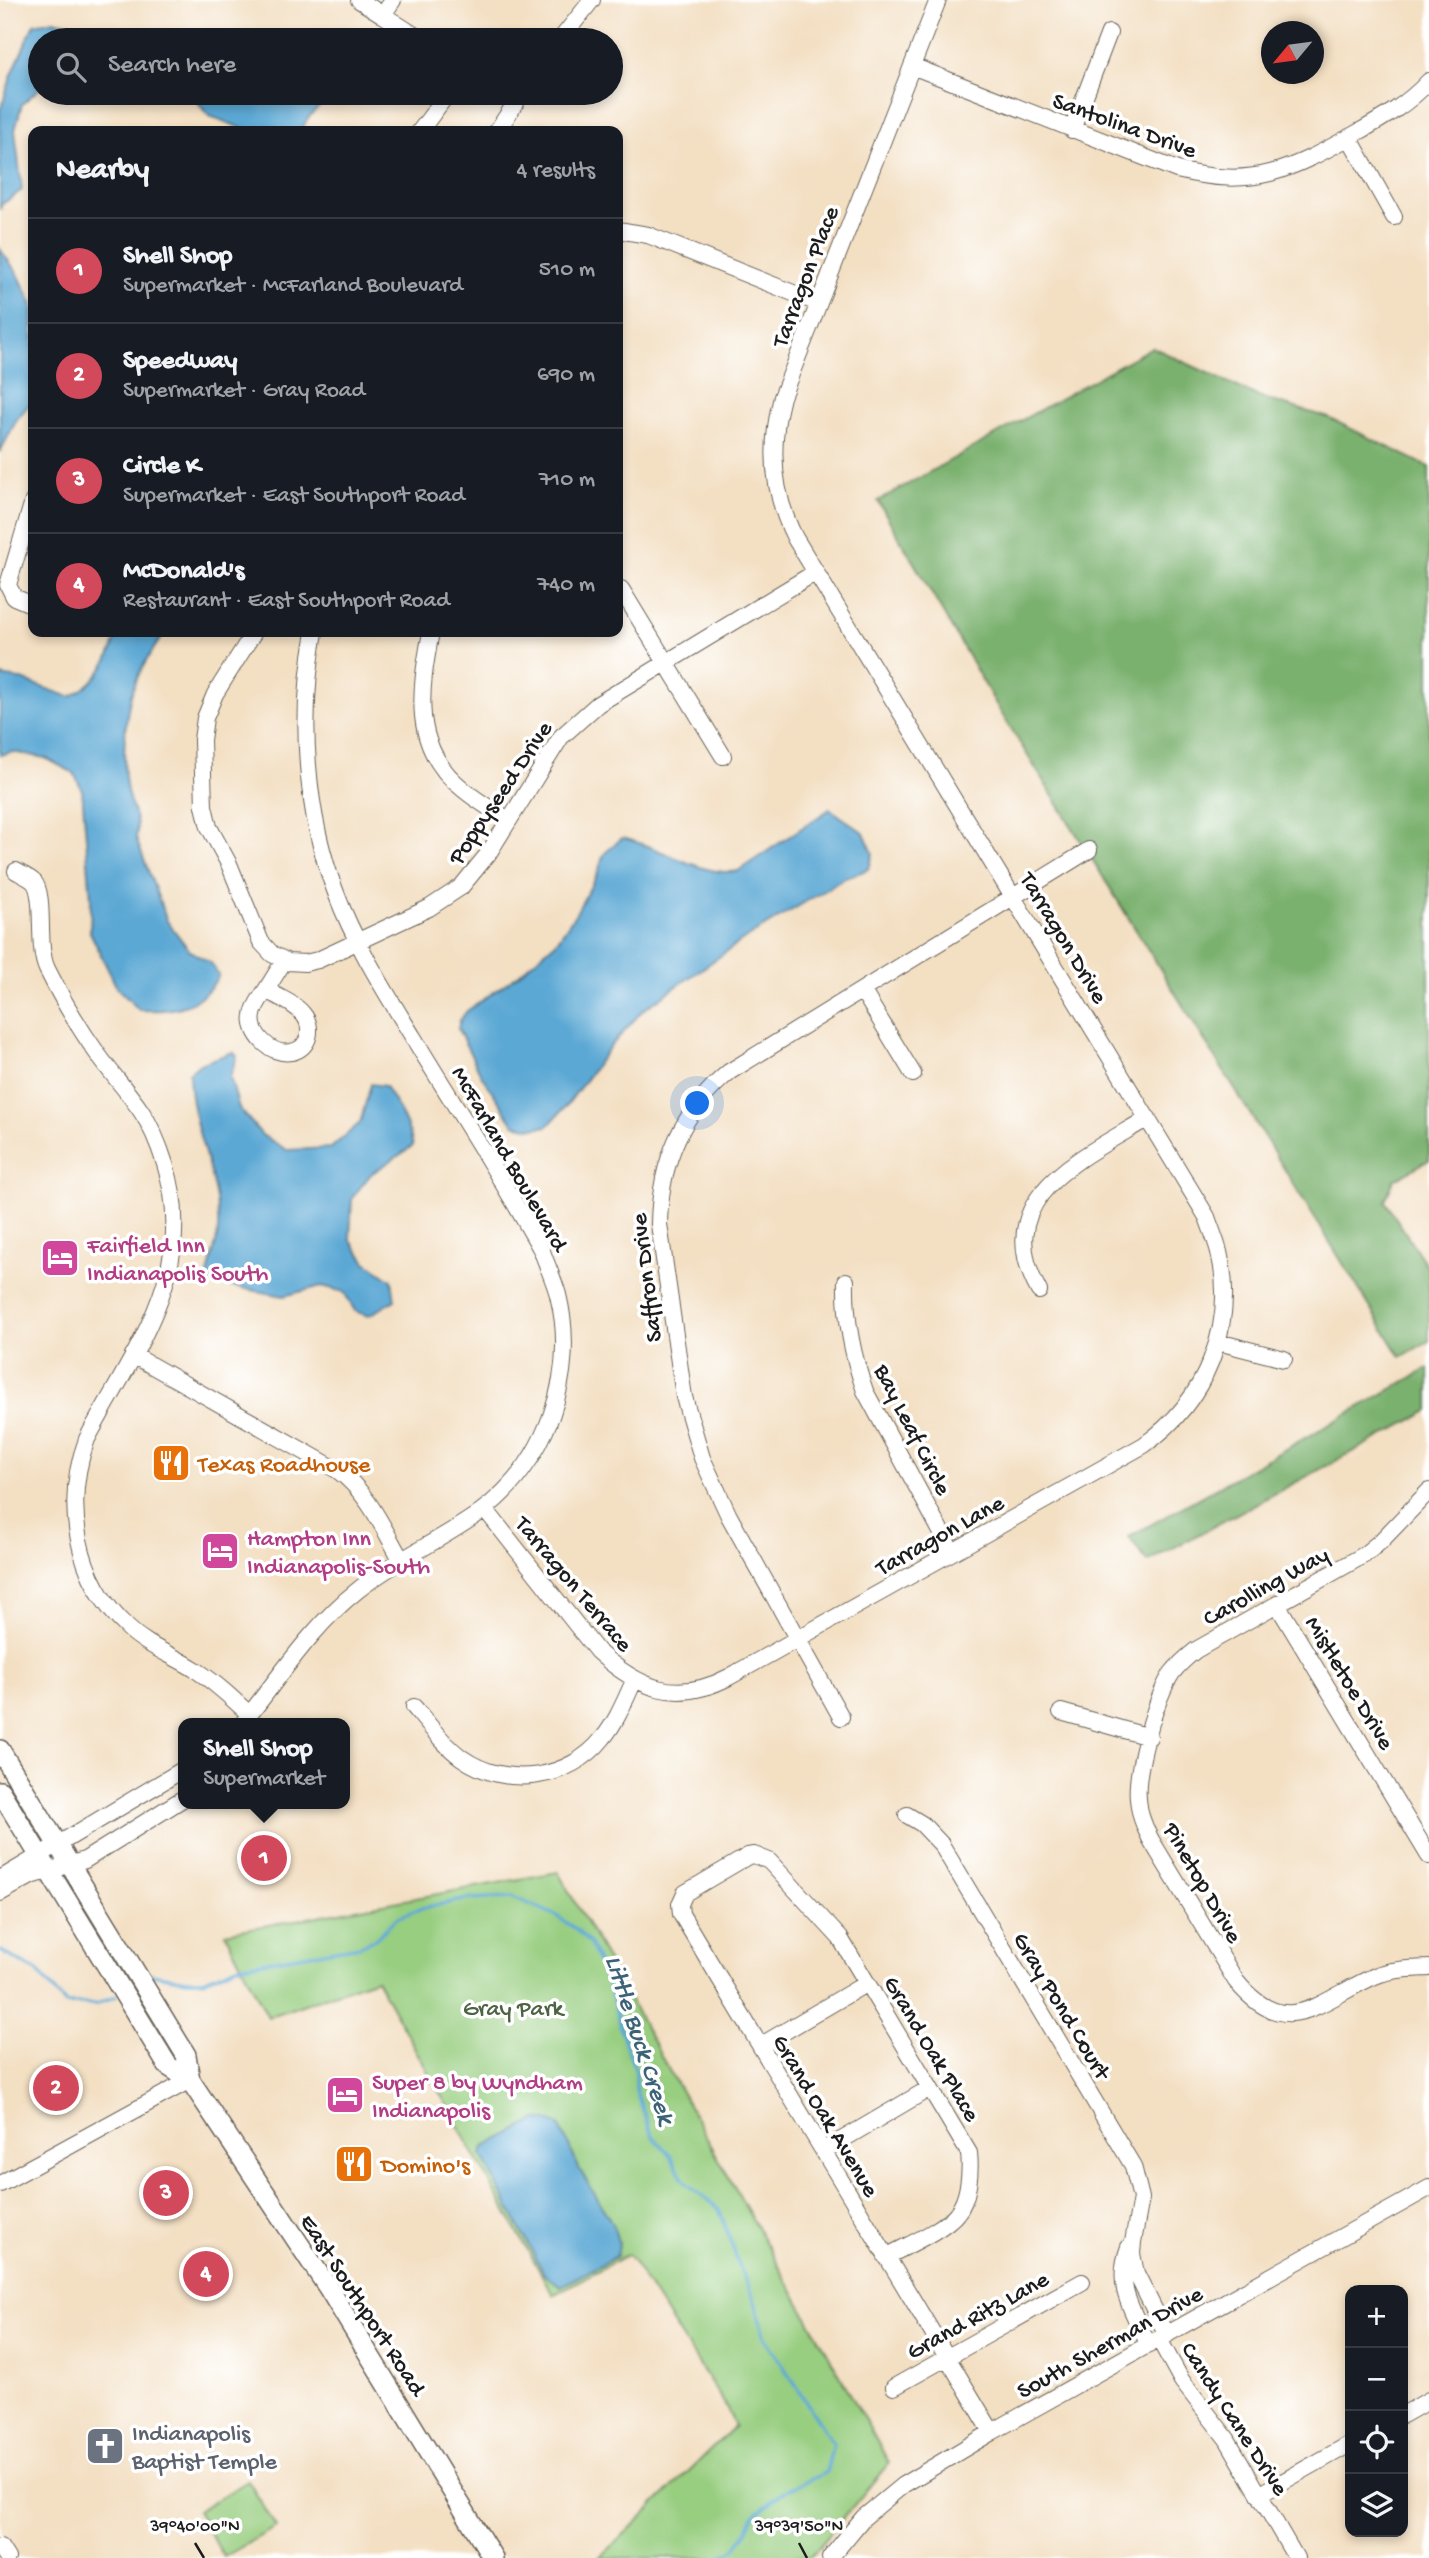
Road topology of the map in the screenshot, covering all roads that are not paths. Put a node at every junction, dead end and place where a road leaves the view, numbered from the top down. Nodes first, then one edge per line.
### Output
1 (359, 0) edge
2 (393, 0) edge
3 (592, 0) edge
4 (938, 0) edge
5 (383, 15) junction
6 (403, 28) edge
7 (570, 28) edge
8 (1109, 33) dead end
9 (912, 66) junction
10 (1429, 81) edge
11 (439, 105) edge
12 (509, 105) edge
13 (424, 126) edge
14 (499, 126) edge
15 (1072, 130) junction
16 (1349, 137) junction
17 (1394, 217) dead end
18 (623, 231) edge
19 (818, 303) junction
20 (28, 518) edge
21 (816, 572) junction
22 (623, 592) edge
23 (28, 603) edge
24 (251, 637) edge
25 (314, 637) edge
26 (430, 637) edge
27 (666, 663) junction
28 (723, 756) dead end
29 (508, 820) junction
30 (1089, 850) dead end
31 (16, 871) dead end
32 (1014, 897) junction
33 (358, 942) junction
34 (285, 961) junction
35 (862, 989) junction
36 (266, 990) dead end
37 (913, 1074) dead end
38 (1148, 1118) junction
39 (846, 1280) dead end
40 (1039, 1291) dead end
41 (1218, 1342) junction
42 (133, 1355) junction
43 (1284, 1359) dead end
44 (1429, 1491) edge
45 (485, 1509) junction
46 (952, 1552) junction
47 (402, 1561) junction
48 (1277, 1604) junction
49 (798, 1639) junction
50 (634, 1681) junction
51 (414, 1707) dead end
52 (1061, 1712) dead end
53 (841, 1717) dead end
54 (246, 1718) edge
55 (248, 1718) edge
56 (1149, 1737) junction
57 (0, 1750) edge
58 (178, 1773) edge
59 (0, 1791) edge
60 (178, 1802) edge
61 (907, 1815) dead end
62 (761, 1856) joint
63 (1429, 1856) edge
64 (54, 1859) junction
65 (0, 1879) edge
66 (0, 1893) edge
67 (1429, 1968) edge
68 (867, 1983) junction
69 (760, 2046) junction
70 (190, 2080) junction
71 (930, 2088) junction
72 (823, 2151) junction
73 (0, 2184) edge
74 (1429, 2188) edge
75 (886, 2257) junction
76 (1082, 2282) dead end
77 (1158, 2340) junction
78 (945, 2357) junction
79 (894, 2387) dead end
80 (1429, 2400) edge
81 (1408, 2412) edge
82 (992, 2432) junction
83 (1345, 2447) edge
84 (1259, 2495) junction
85 (0, 2547) edge
86 (7, 2558) edge
87 (493, 2558) edge
88 (830, 2558) edge
89 (1296, 2558) edge

1 - 5 street
2 - 5 street
3 - 7 street
4 - 9 street, Tarragon Place
5 - 6 street
8 - 15 street
9 - 15 street, Santolina Drive
9 - 19 street, Tarragon Place
10 - 16 street, Santolina Drive
11 - 13 street
12 - 14 street
15 - 16 street, Santolina Drive
16 - 17 street
18 - 19 street
19 - 21 street, Tarragon Place
20 - 23 street
21 - 27 street, Poppyseed Drive
21 - 32 street, Tarragon Drive
22 - 27 street
24 - 34 street
25 - 33 street, McFarland Boulevard
26 - 29 street
27 - 28 street
27 - 29 street, Poppyseed Drive
29 - 33 street, Poppyseed Drive
30 - 32 street, Saffron Drive
31 - 42 street
32 - 35 street, Saffron Drive
32 - 38 street, Tarragon Drive
33 - 34 street, Poppyseed Drive
33 - 45 street, McFarland Boulevard
34 - 36 street
35 - 37 street
35 - 49 street, Saffron Drive
38 - 40 street
38 - 41 street, Tarragon Drive
39 - 46 street, Bay Leaf Circle
41 - 43 street
41 - 46 street, Tarragon Lane
42 - 47 street
42 - 54 street
44 - 48 street, Carolling Way
45 - 47 street, McFarland Boulevard
45 - 50 street, Tarragon Terrace
46 - 49 street, Tarragon Lane
47 - 55 street, McFarland Boulevard
48 - 56 street, Carolling Way
48 - 63 street, Mistletoe Drive
49 - 50 street, Tarragon Lane
49 - 53 street, Saffron Drive
50 - 51 street
52 - 56 street
56 - 67 street, Pinetop Drive
57 - 64 main road, East Southport Road
58 - 64 street
59 - 64 main road, East Southport Road
60 - 64 street
61 - 77 street, Gray Pond Court
62 - 68 street, Grand Oak Place
62 - 69 street, Grand Oak Avenue
64 - 65 street
64 - 66 street
64 - 70 main road, East Southport Road
64 - 70 main road, East Southport Road
68 - 69 street
68 - 71 street, Grand Oak Place
69 - 72 street, Grand Oak Avenue
70 - 73 street
70 - 87 main road, East Southport Road
71 - 72 street
71 - 75 street, Grand Oak Place
72 - 75 street, Grand Oak Avenue
74 - 77 street, South Sherman Drive
75 - 78 street, Grand Oak Avenue
76 - 78 street, Grand Ritz Lane
77 - 82 street, South Sherman Drive
77 - 84 street, Candy Cane Drive
78 - 79 street, Grand Ritz Lane
78 - 82 street, Grand Oak Avenue
80 - 81 street
82 - 88 street, South Sherman Drive
83 - 84 street
84 - 89 street, Candy Cane Drive
85 - 86 street

